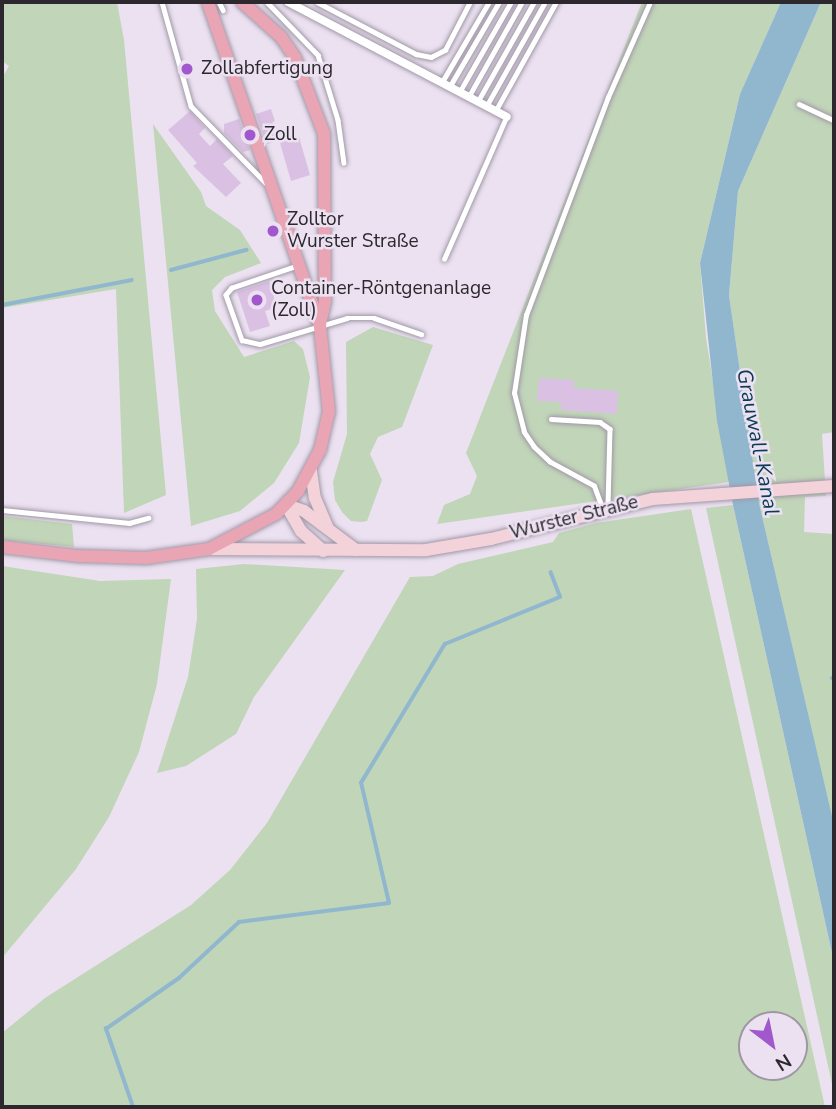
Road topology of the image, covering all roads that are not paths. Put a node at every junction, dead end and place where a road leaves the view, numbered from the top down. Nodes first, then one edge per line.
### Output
1 (162, 2) edge
2 (208, 2) edge
3 (219, 2) edge
4 (242, 2) edge
5 (267, 2) edge
6 (288, 2) edge
7 (317, 2) edge
8 (470, 2) edge
9 (489, 2) edge
10 (499, 2) edge
11 (510, 2) edge
12 (522, 2) edge
13 (534, 2) edge
14 (545, 2) edge
15 (556, 2) edge
16 (650, 2) edge
17 (223, 10) dead end
18 (446, 84) junction
19 (460, 91) junction
20 (468, 96) junction
21 (478, 101) junction
22 (799, 104) dead end
23 (486, 106) junction
24 (495, 111) junction
25 (507, 117) joint
26 (834, 120) edge
27 (344, 163) dead end
28 (272, 188) junction
29 (444, 259) dead end
30 (298, 266) junction
31 (320, 326) junction
32 (421, 334) dead end
33 (551, 419) dead end
34 (311, 471) junction
35 (834, 486) edge
36 (286, 505) junction
37 (605, 507) junction
38 (2, 510) edge
39 (148, 518) dead end
40 (328, 528) junction
41 (2, 547) edge
42 (209, 549) junction
43 (356, 550) junction
44 (323, 551) junction

1 - 28 lane
2 - 28 main road
3 - 17 lane
4 - 31 main road
5 - 27 lane
6 - 18 street
7 - 8 lane
9 - 18 lane
10 - 18 lane
11 - 19 lane
12 - 20 lane
13 - 21 lane
14 - 23 lane
15 - 24 lane
16 - 37 lane
18 - 19 street
19 - 20 street
20 - 21 street
21 - 23 street
22 - 26 lane
23 - 24 street
24 - 25 street
25 - 29 lane
28 - 30 main road
30 - 31 main road
30 - 31 lane
31 - 32 lane
31 - 34 main road, Wurster Straße
33 - 37 lane
34 - 36 main road, Wurster Straße
34 - 40 main road
35 - 37 main road, Wurster Straße
36 - 40 main road
36 - 42 main road, Wurster Straße
36 - 44 main road
37 - 43 main road, Wurster Straße
38 - 39 lane
40 - 43 main road
41 - 42 main road, Wurster Straße
42 - 44 main road, Wurster Straße
43 - 44 main road, Wurster Straße

